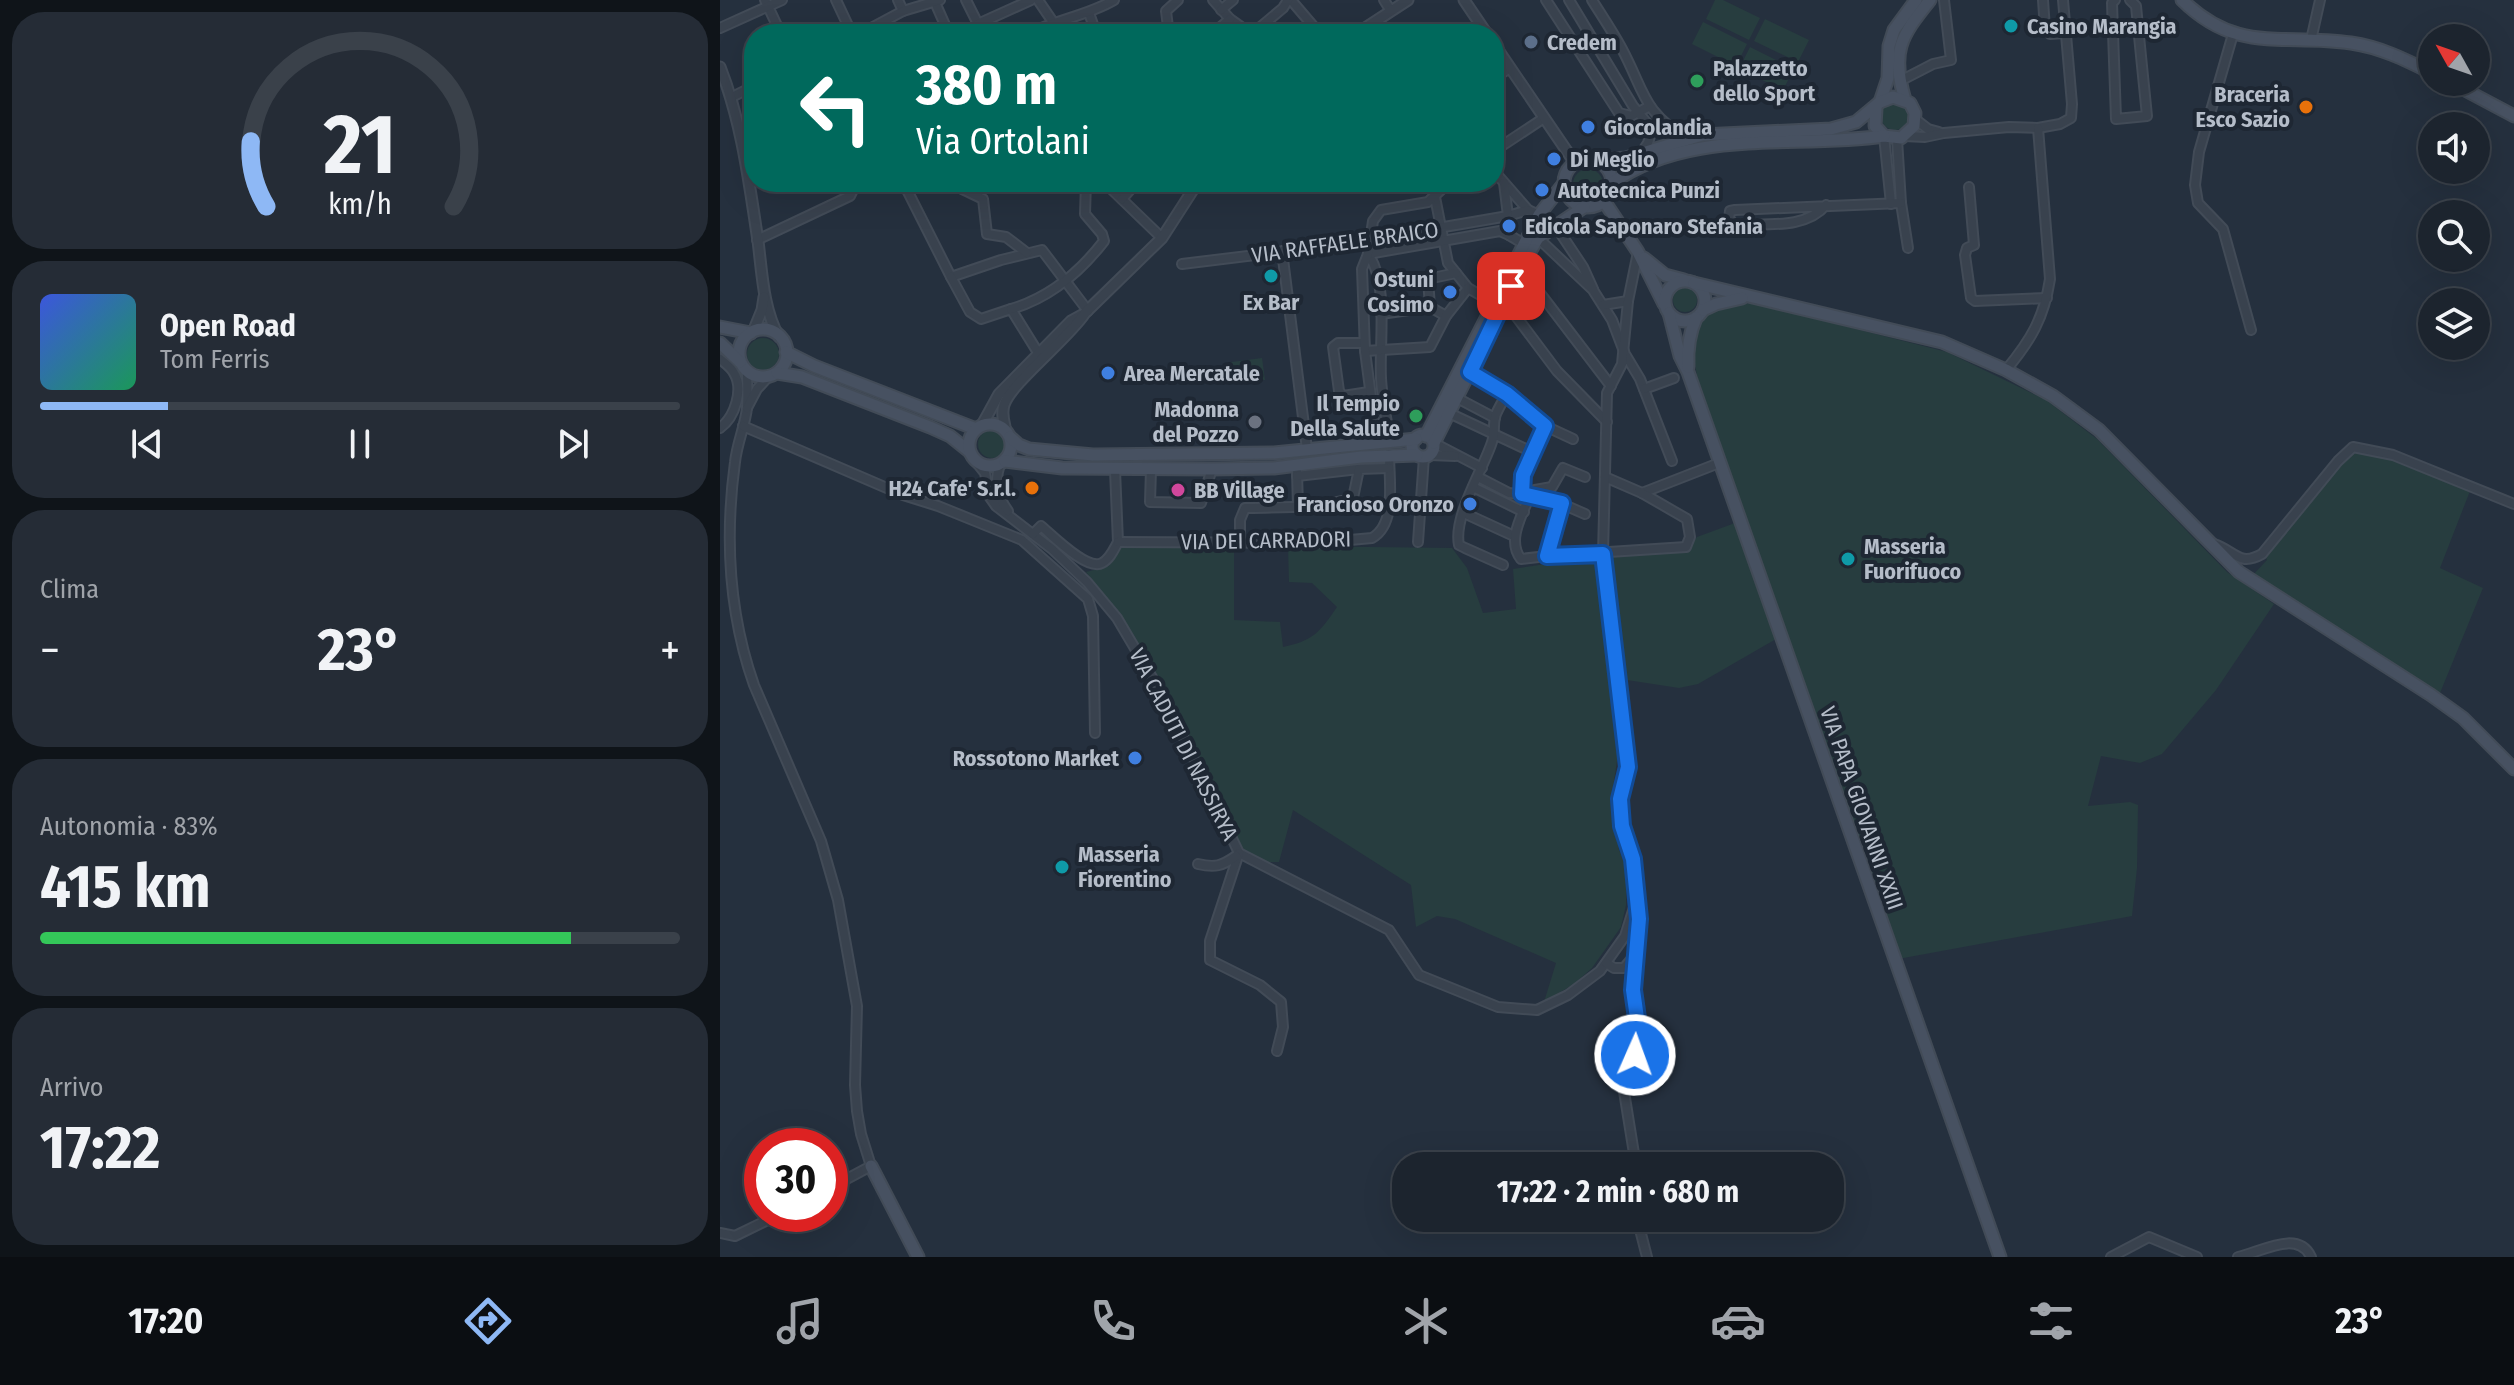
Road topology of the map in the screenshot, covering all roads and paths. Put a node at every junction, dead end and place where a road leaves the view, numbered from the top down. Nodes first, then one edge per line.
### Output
1 (782, 0) edge
2 (836, 0) edge
3 (898, 0) edge
4 (934, 0) edge
5 (940, 0) edge
6 (966, 0) edge
7 (1031, 0) edge
8 (1038, 0) edge
9 (1114, 0) edge
10 (1178, 0) edge
11 (1213, 0) edge
12 (1233, 0) edge
13 (1290, 0) edge
14 (1384, 0) edge
15 (1408, 0) edge
16 (1464, 0) edge
17 (1546, 0) edge
18 (1569, 0) edge
19 (1592, 0) edge
20 (1916, 0) edge
21 (1930, 0) edge
22 (1944, 0) edge
23 (2043, 0) edge
24 (2063, 0) edge
25 (2130, 0) edge
26 (2182, 0) edge
27 (2320, 0) edge
28 (2114, 2) edge
29 (767, 3) edge
30 (1221, 10) junction
31 (903, 11) junction
32 (1391, 11) junction
33 (1089, 13) junction
34 (1230, 19) junction
35 (1053, 22) junction
36 (776, 24) edge
37 (847, 24) edge
38 (879, 24) edge
39 (945, 24) edge
40 (978, 24) joint
41 (1049, 24) edge
42 (1093, 24) edge
43 (1167, 24) edge
44 (1224, 24) edge
45 (1237, 24) edge
46 (1264, 24) edge
47 (1311, 24) edge
48 (1377, 24) edge
49 (1481, 24) edge
50 (720, 28) edge
51 (2065, 33) junction
52 (2233, 34) junction
53 (2311, 40) junction
54 (1504, 59) edge
55 (720, 67) edge
56 (2418, 67) edge
57 (1510, 68) junction
58 (1504, 72) edge
59 (1900, 81) junction
60 (744, 91) edge
61 (2475, 96) edge
62 (732, 97) junction
63 (1905, 100) junction
64 (1878, 105) junction
65 (1650, 106) junction
66 (1638, 112) junction
67 (2511, 116) edge
68 (1544, 118) junction
69 (1915, 119) junction
70 (2038, 128) junction
71 (1944, 133) junction
72 (1884, 136) junction
73 (1901, 137) junction
74 (1688, 139) junction
75 (744, 143) edge
76 (1504, 144) edge
77 (1641, 153) junction
78 (1593, 160) junction
79 (1575, 163) junction
80 (1504, 183) joint
81 (1564, 183) junction
82 (1612, 183) junction
83 (1969, 187) dead end
84 (752, 192) edge
85 (852, 192) edge
86 (908, 192) edge
87 (968, 192) edge
88 (1086, 192) edge
89 (1115, 192) edge
90 (1128, 192) edge
91 (1192, 192) edge
92 (1439, 192) edge
93 (1435, 197) junction
94 (1122, 199) junction
95 (1604, 201) junction
96 (1901, 203) junction
97 (1891, 204) junction
98 (1826, 205) junction
99 (1584, 207) junction
100 (1533, 213) junction
101 (1508, 216) junction
102 (1555, 225) junction
103 (1440, 228) junction
104 (1509, 235) junction
105 (1162, 238) junction
106 (1538, 238) junction
107 (757, 240) junction
108 (1370, 240) junction
109 (1443, 241) junction
110 (1524, 244) junction
111 (1908, 248) dead end
112 (1282, 251) junction
113 (1638, 252) junction
114 (1027, 253) junction
115 (1368, 254) junction
116 (1182, 264) dead end
117 (1520, 267) junction
118 (1456, 273) junction
119 (951, 277) junction
120 (1066, 280) junction
121 (1689, 282) junction
122 (1468, 288) junction
123 (764, 290) junction
124 (1593, 290) junction
125 (1750, 298) junction
126 (2047, 298) junction
127 (1628, 301) junction
128 (1499, 304) junction
129 (1603, 305) junction
130 (1430, 307) junction
131 (1011, 309) junction
132 (1667, 309) junction
133 (1087, 312) junction
134 (1381, 314) junction
135 (1700, 314) junction
136 (1446, 316) junction
137 (720, 327) edge
138 (2251, 330) dead end
139 (752, 332) junction
140 (779, 337) junction
141 (720, 343) edge
142 (1364, 347) junction
143 (1381, 350) junction
144 (1623, 350) junction
145 (786, 352) junction
146 (1041, 357) junction
147 (720, 359) edge
148 (744, 366) junction
149 (2006, 370) junction
150 (1470, 372) junction
151 (1688, 372) junction
152 (773, 374) junction
153 (1674, 378) dead end
154 (1611, 386) junction
155 (1644, 389) junction
156 (1369, 392) junction
157 (1507, 394) junction
158 (1457, 398) junction
159 (747, 408) junction
160 (1449, 413) junction
161 (1495, 418) junction
162 (1607, 422) junction
163 (743, 426) junction
164 (1545, 426) junction
165 (979, 427) junction
166 (720, 428) edge
167 (1008, 434) junction
168 (1494, 435) junction
169 (1573, 439) dead end
170 (1390, 441) junction
171 (1377, 442) junction
172 (1424, 447) junction
173 (1307, 449) junction
174 (1532, 452) junction
175 (1389, 454) junction
176 (971, 455) junction
177 (1672, 461) dead end
178 (1002, 462) junction
179 (1719, 463) junction
180 (1389, 468) junction
181 (1151, 469) junction
182 (1212, 469) junction
183 (1359, 469) junction
184 (1115, 470) junction
185 (1297, 470) junction
186 (1480, 472) junction
187 (1585, 477) dead end
188 (1605, 477) junction
189 (1473, 487) junction
190 (1642, 493) junction
191 (1526, 494) junction
192 (1562, 503) junction
193 (2514, 504) edge
194 (1298, 507) junction
195 (1524, 512) junction
196 (1464, 513) junction
197 (1585, 514) dead end
198 (1013, 518) junction
199 (1033, 534) junction
200 (1514, 536) junction
201 (1118, 542) junction
202 (1240, 542) junction
203 (1418, 542) dead end
204 (2209, 543) junction
205 (1603, 554) junction
206 (1547, 556) junction
207 (1503, 565) dead end
208 (1095, 733) dead end
209 (2514, 769) edge
210 (1239, 853) junction
211 (1198, 864) dead end
212 (1636, 901) junction
213 (1625, 936) junction
214 (1637, 938) junction
215 (1636, 954) junction
216 (1606, 963) junction
217 (1277, 1051) dead end
218 (1634, 1152) edge
219 (871, 1166) junction
220 (848, 1178) edge
221 (744, 1232) edge
222 (1641, 1232) edge
223 (720, 1233) edge
224 (918, 1257) edge
225 (1647, 1257) edge
226 (2000, 1257) edge
227 (2111, 1257) edge
228 (2197, 1257) edge
229 (2238, 1257) edge
230 (2311, 1257) edge

1 - 29 street
2 - 37 street
3 - 31 street
4 - 5 street
4 - 31 street
4 - 39 street
6 - 40 street
7 - 40 street
8 - 35 street
9 - 33 street
10 - 43 street
11 - 30 street
12 - 30 street
13 - 46 street
13 - 47 street
14 - 32 street
15 - 32 street
16 - 49 street
17 - 66 street
18 - 66 street
19 - 65 street
20 - 64 main road
21 - 59 main road
22 - 59 street
23 - 51 street
24 - 51 street
25 - 28 street
26 - 52 main road
27 - 53 street
29 - 36 street
29 - 50 street
30 - 34 street
31 - 38 street
32 - 48 street
33 - 35 street
33 - 42 street
34 - 44 street
34 - 45 street
35 - 41 street
51 - 70 street
52 - 53 main road
52 - 138 street
53 - 56 main road
54 - 57 street
55 - 62 street
57 - 58 street
57 - 68 street
59 - 63 main road
60 - 62 street
61 - 67 main road
62 - 75 street
63 - 64 main road
63 - 69 main road
64 - 72 main road
64 - 74 main road
65 - 66 street
65 - 74 street
66 - 77 street
68 - 76 street
68 - 79 street
69 - 71 street
69 - 73 main road
70 - 71 street
70 - 126 street
71 - 73 street
72 - 73 main road
72 - 82 main road
72 - 97 street
73 - 96 street
74 - 77 main road
77 - 78 main road
78 - 79 main road
78 - 82 main road
79 - 81 main road
80 - 100 street
80 - 101 street
81 - 99 main road
81 - 100 main road
82 - 95 main road
83 - 126 street
84 - 107 street
85 - 107 street
86 - 119 street
87 - 114 street
88 - 120 street
89 - 94 street
90 - 94 street
91 - 105 street
92 - 93 street
93 - 103 street
93 - 108 street
94 - 105 street
95 - 99 main road
95 - 113 main road, VIA PAPA GIOVANNI XXIII
96 - 97 street
96 - 111 street
97 - 98 street
98 - 98 street
99 - 102 main road
100 - 101 street, VIA RAFFAELE BRAICO
100 - 110 main road
101 - 103 street, VIA RAFFAELE BRAICO
101 - 104 street
102 - 106 main road
102 - 124 street
103 - 108 street, VIA RAFFAELE BRAICO
103 - 109 street
104 - 109 street, VIA RAFFAELE BRAICO
104 - 110 street
105 - 133 street
106 - 117 main road
106 - 124 street
107 - 123 street
108 - 112 street, VIA RAFFAELE BRAICO
108 - 115 street
109 - 115 street, VIA RAFFAELE BRAICO
109 - 118 street
110 - 128 main road
112 - 116 street, VIA RAFFAELE BRAICO
112 - 173 street
113 - 121 main road, VIA PAPA GIOVANNI XXIII
113 - 127 street
113 - 132 main road, VIA PAPA GIOVANNI XXIII
114 - 119 street
114 - 120 street
115 - 134 street
115 - 142 street
117 - 128 main road
117 - 154 street
118 - 122 street
118 - 130 street
119 - 131 street
120 - 131 street
120 - 133 street
121 - 125 main road, VIA PAPA GIOVANNI XXIII
121 - 132 main road
121 - 135 main road
122 - 128 street
122 - 136 street
123 - 139 street
123 - 140 street
124 - 129 street
125 - 135 main road
125 - 149 main road, VIA PAPA GIOVANNI XXIII
126 - 149 street
127 - 129 street
127 - 144 street
128 - 150 main road
128 - 162 street
128 - 172 main road
129 - 144 street
130 - 134 street
130 - 136 street
131 - 146 street
132 - 135 main road
132 - 151 main road, VIA PAPA GIOVANNI XXIII
133 - 146 street
134 - 143 street
135 - 151 main road, VIA PAPA GIOVANNI XXIII
136 - 143 street
137 - 139 main road
139 - 140 main road
139 - 148 main road
140 - 145 main road
141 - 148 main road
142 - 143 street
142 - 156 street
142 - 156 street
143 - 170 street
144 - 154 street
144 - 155 street
145 - 152 main road
145 - 165 main road
146 - 165 street
146 - 167 street
147 - 166 street
148 - 152 main road
148 - 159 street
149 - 204 main road, VIA PAPA GIOVANNI XXIII
150 - 157 street
150 - 158 main road
151 - 179 main road, VIA PAPA GIOVANNI XXIII
152 - 159 street
152 - 176 main road
153 - 155 street
154 - 162 street
155 - 177 street
156 - 171 street
157 - 161 street
157 - 164 street
158 - 160 main road
158 - 161 street
159 - 163 street
160 - 168 street
160 - 172 main road
161 - 168 street
162 - 188 street
163 - 208 street
163 - 219 street
164 - 169 street
164 - 174 street
165 - 167 main road
165 - 176 main road
167 - 173 main road
167 - 178 main road
168 - 174 street
168 - 186 street
170 - 171 main road
170 - 172 main road
171 - 173 main road
172 - 175 main road
172 - 186 street
172 - 203 street
174 - 191 street
175 - 180 street, VIA DEI CARRADORI
175 - 185 main road
176 - 178 main road
176 - 198 street, VIA CADUTI DI NASSIRYA
178 - 184 main road
178 - 198 street, VIA CADUTI DI NASSIRYA
179 - 190 street
179 - 226 main road, VIA PAPA GIOVANNI XXIII
180 - 183 street
180 - 202 street, VIA DEI CARRADORI
181 - 182 main road
181 - 182 street
181 - 184 main road
182 - 185 main road
183 - 185 street
183 - 194 street
184 - 201 street
185 - 194 street
186 - 189 street
186 - 191 street
187 - 191 street
188 - 190 street
188 - 205 street
189 - 195 street
189 - 196 street
190 - 205 street
191 - 192 street
191 - 195 street
192 - 197 street
192 - 206 street
193 - 204 street
194 - 202 street
195 - 200 street
196 - 200 street
196 - 207 street
198 - 199 street, VIA CADUTI DI NASSIRYA
199 - 201 street
199 - 210 street, VIA CADUTI DI NASSIRYA
200 - 206 street
201 - 202 street, VIA DEI CARRADORI
204 - 209 main road, VIA PAPA GIOVANNI XXIII
205 - 206 street
205 - 212 street
210 - 211 street
210 - 216 street, VIA CADUTI DI NASSIRYA
210 - 217 street
212 - 213 street, VIA CADUTI DI NASSIRYA
212 - 214 street
213 - 214 street
213 - 216 street, VIA CADUTI DI NASSIRYA
214 - 215 street
215 - 216 street
215 - 218 street
219 - 220 street
219 - 224 main road
221 - 223 street
222 - 225 street
227 - 228 street
229 - 230 street

